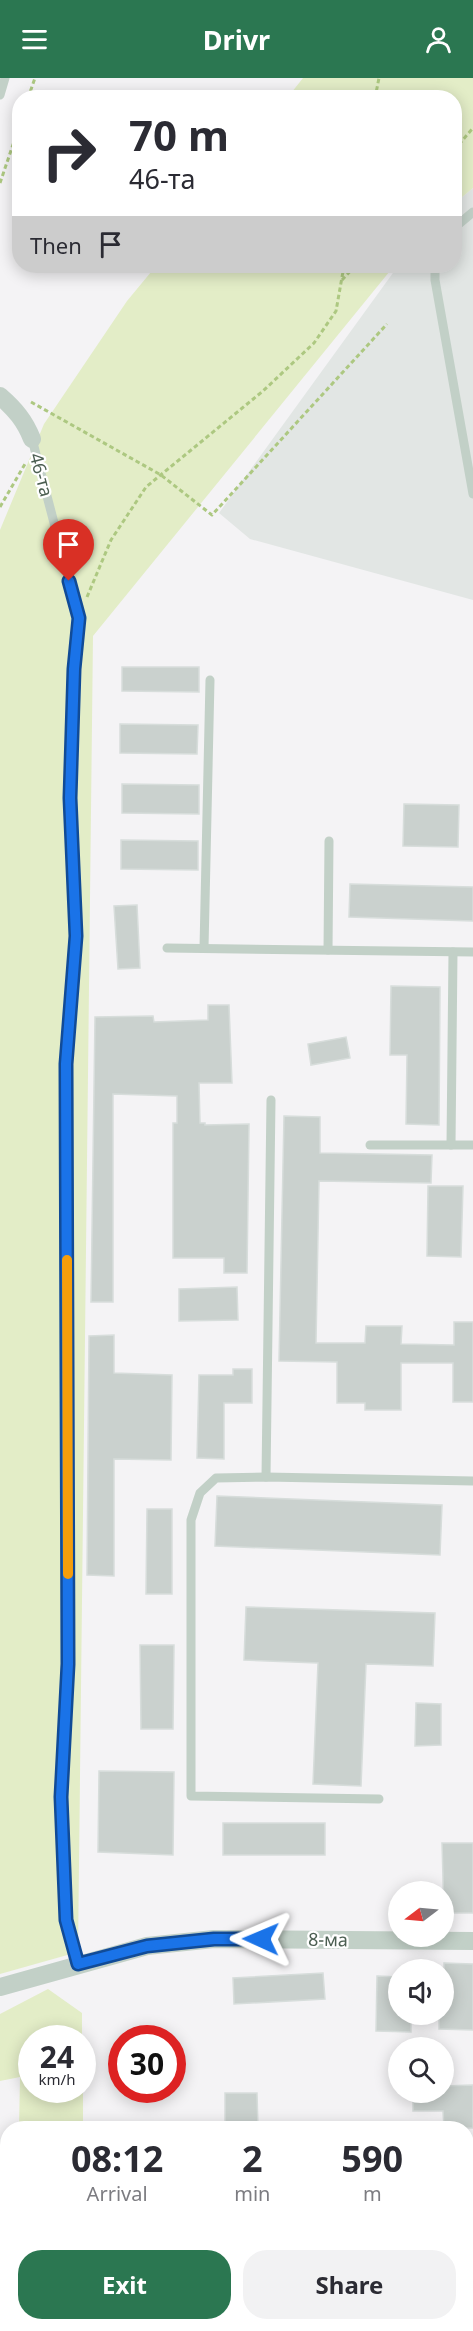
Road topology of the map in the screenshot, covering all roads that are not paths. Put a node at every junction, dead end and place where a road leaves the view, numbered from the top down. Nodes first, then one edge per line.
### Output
1 (5, 78) edge
2 (0, 95) edge
3 (435, 273) edge
4 (4, 400) edge
5 (32, 439) joint
6 (473, 494) edge
7 (210, 680) dead end
8 (329, 841) dead end
9 (167, 948) dead end
10 (204, 948) junction
11 (328, 950) junction
12 (453, 952) junction
13 (473, 952) edge
14 (271, 1100) dead end
15 (370, 1145) dead end
16 (450, 1145) junction
17 (473, 1146) edge
18 (266, 1477) junction
19 (473, 1481) edge
20 (379, 1799) dead end
21 (473, 1941) edge
22 (78, 1964) junction
23 (0, 1987) edge
24 (0, 2000) edge

1 - 2 lane
3 - 6 lane
4 - 5 street, 46-та
5 - 22 lane, 46-та
7 - 10 lane
8 - 11 lane
9 - 10 lane
10 - 11 lane
11 - 12 lane
12 - 13 lane
12 - 16 lane
14 - 18 lane
15 - 16 lane
16 - 17 lane
18 - 19 lane
18 - 20 lane
21 - 22 street, 8-ма
22 - 23 street, 8-ма
22 - 24 street, 8-ма

